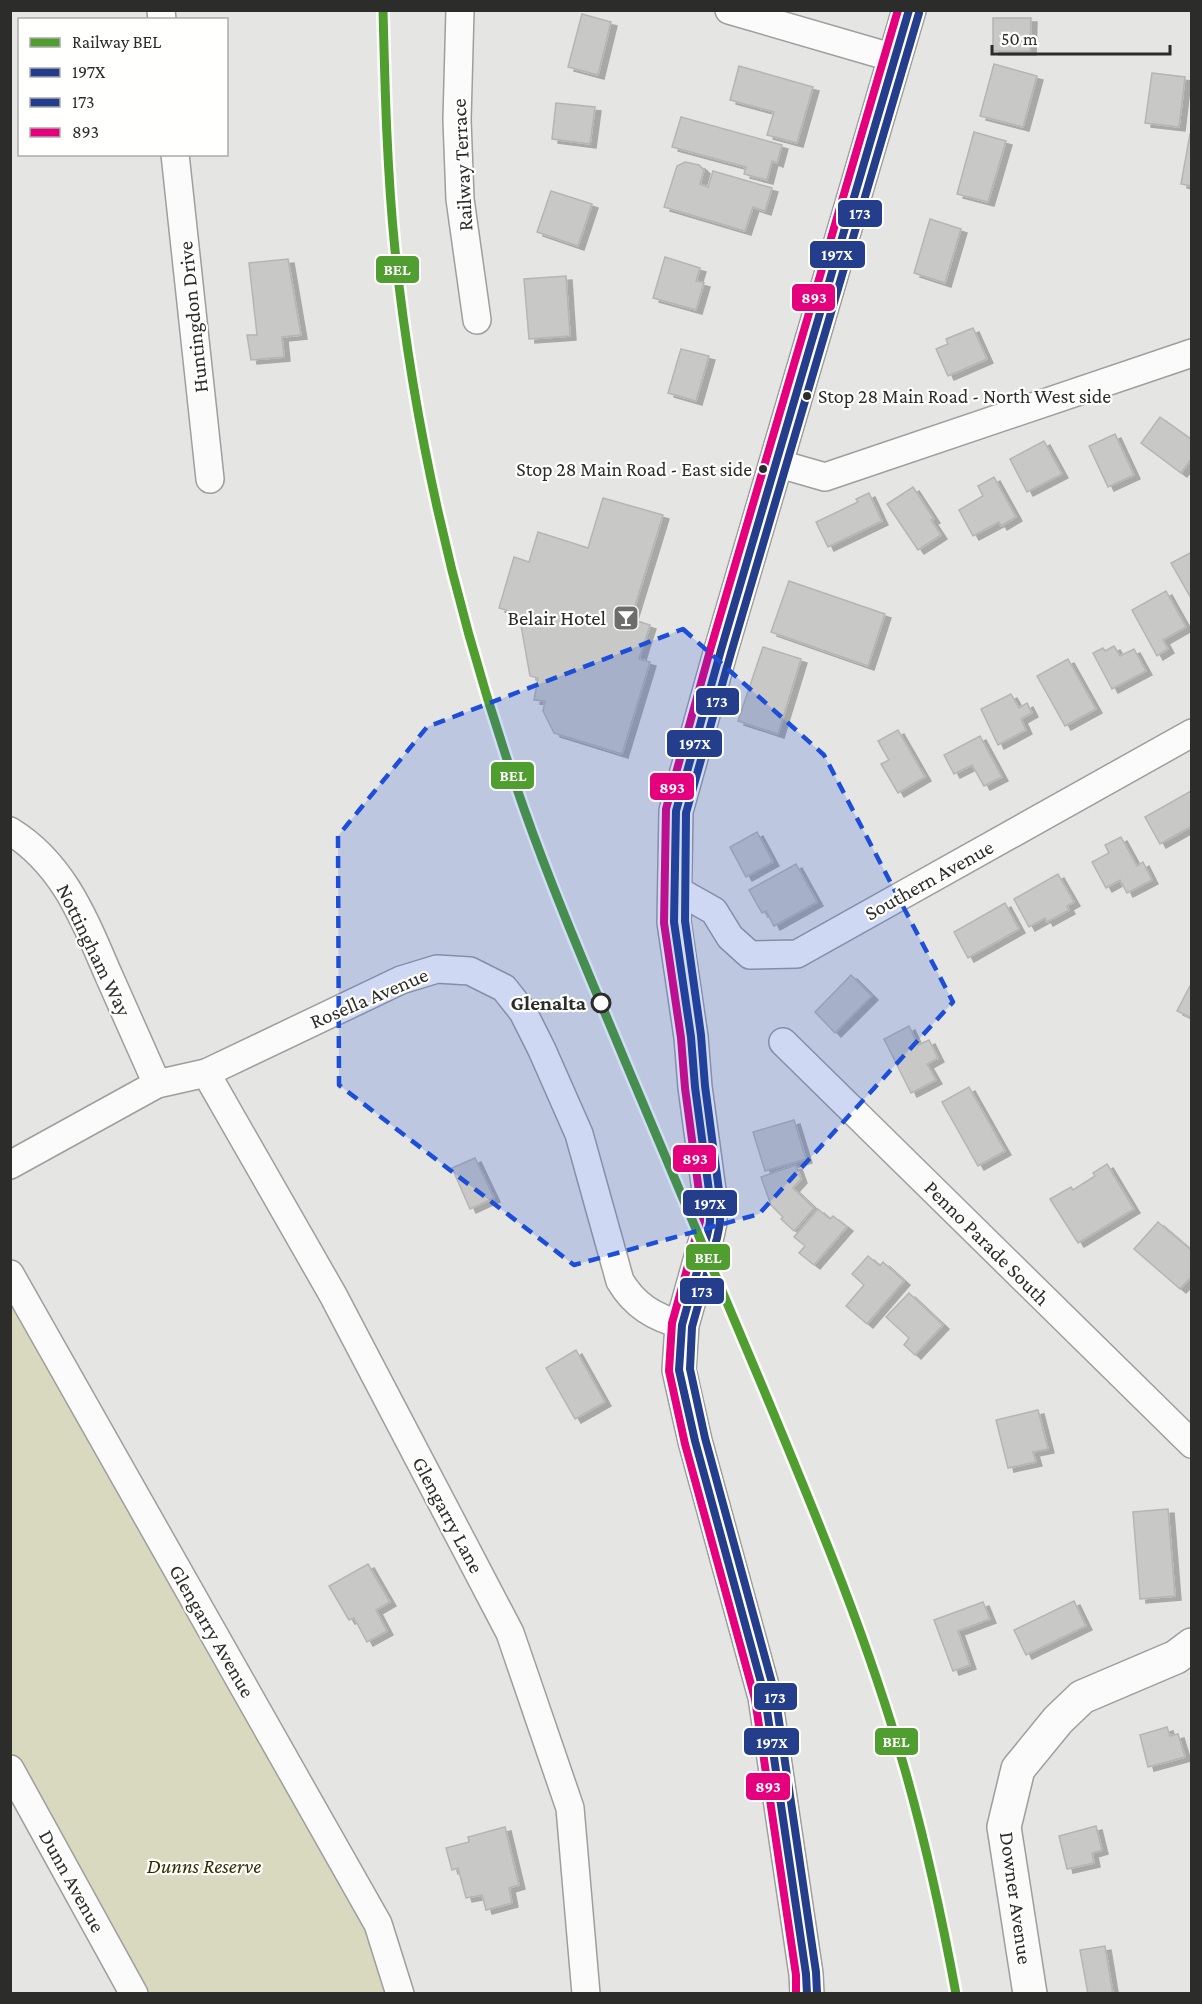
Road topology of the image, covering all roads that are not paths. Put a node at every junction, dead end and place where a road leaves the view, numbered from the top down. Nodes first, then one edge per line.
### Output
1 (460, 10) edge
2 (729, 10) edge
3 (909, 10) edge
4 (894, 58) junction
5 (175, 156) edge
6 (477, 320) dead end
7 (1191, 353) edge
8 (776, 463) junction
9 (210, 479) dead end
10 (1191, 733) edge
11 (10, 831) edge
12 (675, 889) junction
13 (783, 1042) dead end
14 (206, 1072) junction
15 (157, 1084) junction
16 (10, 1165) edge
17 (10, 1274) edge
18 (682, 1325) junction
19 (1191, 1444) edge
20 (1191, 1646) edge
21 (10, 1769) edge
22 (134, 1994) edge
23 (400, 1994) edge
24 (586, 1994) edge
25 (807, 1994) edge
26 (1030, 1994) edge

1 - 6 street, Railway Terrace
2 - 4 street
3 - 4 main road
4 - 8 main road
5 - 9 street, Huntingdon Drive
7 - 8 street
8 - 12 main road
10 - 12 street, Southern Avenue
11 - 15 street, Nottingham Way
12 - 18 main road
13 - 19 street, Penno Parade South
14 - 15 street, Rosella Avenue
14 - 18 street, Rosella Avenue
14 - 24 street, Glengarry Lane
15 - 16 street, Rosella Avenue
17 - 23 street, Glengarry Avenue
18 - 25 main road
20 - 26 main road, Downer Avenue
21 - 22 street, Dunn Avenue

